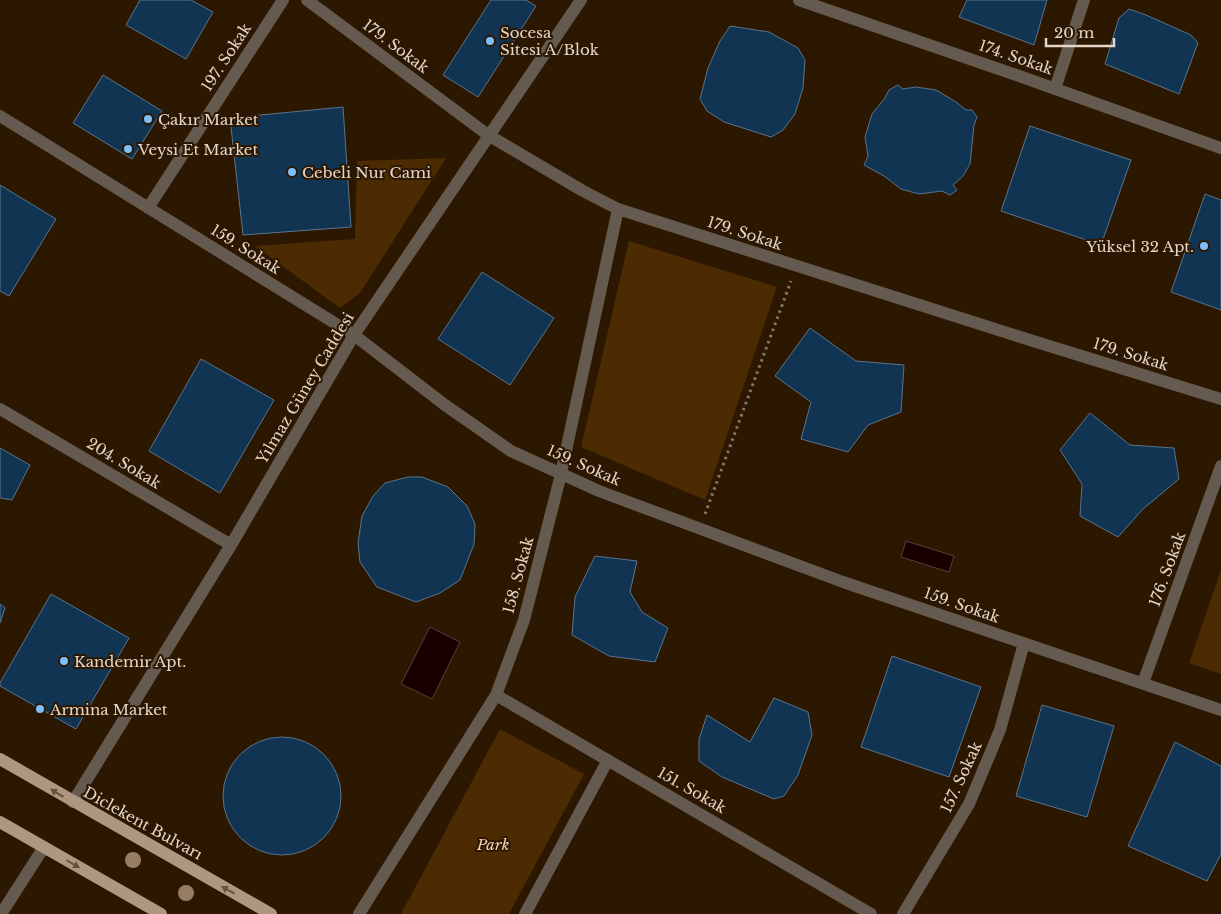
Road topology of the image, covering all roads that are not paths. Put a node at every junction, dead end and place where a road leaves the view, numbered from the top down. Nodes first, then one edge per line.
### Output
1 (282, 0) edge
2 (307, 0) edge
3 (581, 0) edge
4 (799, 0) edge
5 (1084, 0) edge
6 (1056, 88) junction
7 (0, 116) edge
8 (488, 135) junction
9 (1221, 148) edge
10 (148, 208) junction
11 (618, 209) junction
12 (354, 335) junction
13 (1221, 399) edge
14 (0, 409) edge
15 (1221, 466) edge
16 (562, 474) junction
17 (231, 545) junction
18 (1024, 643) junction
19 (1143, 684) junction
20 (496, 695) junction
21 (1221, 710) edge
22 (0, 759) edge
23 (608, 760) junction
24 (73, 802) junction
25 (0, 822) edge
26 (44, 847) junction
27 (1, 914) edge
28 (161, 914) edge
29 (271, 914) edge
30 (359, 914) edge
31 (525, 914) edge
32 (871, 914) edge
33 (903, 914) edge

1 - 10 street, 197. Sokak
2 - 8 street, 179. Sokak
3 - 8 street, Yılmaz Güney Caddesi
4 - 6 street, 174. Sokak
5 - 6 street
6 - 9 street, 174. Sokak
7 - 10 street, 159. Sokak
8 - 11 street, 179. Sokak
8 - 12 street, Yılmaz Güney Caddesi
10 - 12 street, 159. Sokak
11 - 13 street, 179. Sokak
11 - 16 street, 158. Sokak
12 - 16 street, 159. Sokak
12 - 17 street, Yılmaz Güney Caddesi
14 - 17 street, 204. Sokak
15 - 19 street, 176. Sokak
16 - 18 street, 159. Sokak
16 - 20 street, 158. Sokak
17 - 24 street, Yılmaz Güney Caddesi
18 - 19 street, 159. Sokak
18 - 33 street, 157. Sokak
19 - 21 street, 159. Sokak
20 - 23 street, 151. Sokak
20 - 30 street, 158. Sokak
24 -> 22 main road, Diclekent Bulvarı
23 - 31 street
23 - 32 street, 151. Sokak
29 -> 24 main road, Diclekent Bulvarı
25 - 26 main road
26 - 27 street
26 -> 28 main road

